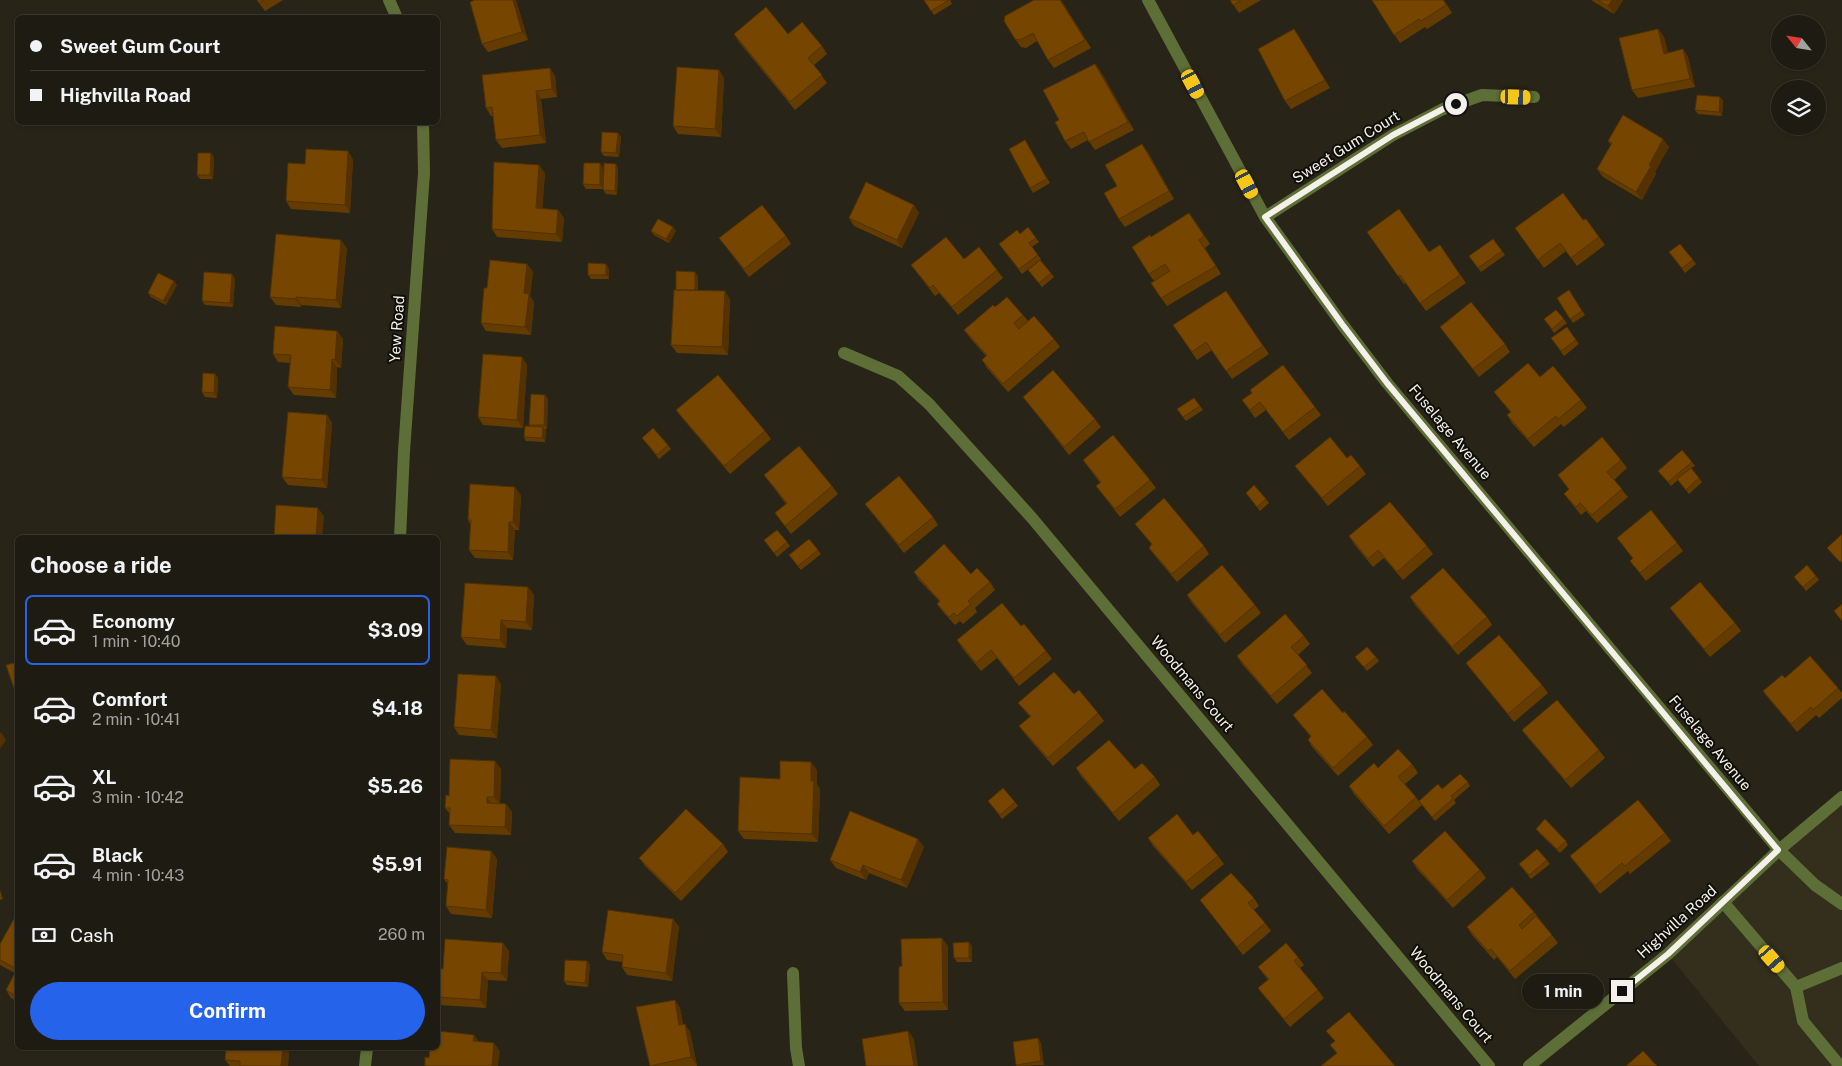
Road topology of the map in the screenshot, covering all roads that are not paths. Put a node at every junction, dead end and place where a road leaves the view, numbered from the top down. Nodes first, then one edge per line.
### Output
1 (389, 0) edge
2 (1148, 0) edge
3 (396, 15) edge
4 (1534, 97) dead end
5 (423, 125) edge
6 (1265, 217) junction
7 (844, 353) dead end
8 (400, 535) edge
9 (1842, 797) edge
10 (1778, 850) junction
11 (1723, 902) junction
12 (1842, 904) edge
13 (1842, 968) edge
14 (793, 973) dead end
15 (1796, 987) junction
16 (367, 1050) edge
17 (365, 1066) edge
18 (799, 1066) edge
19 (1489, 1066) edge
20 (1529, 1066) edge
21 (1840, 1066) edge

1 - 3 street
2 - 6 street, Fuselage Avenue
4 - 6 street, Sweet Gum Court
5 - 8 street, Yew Road
6 - 10 street, Fuselage Avenue
7 - 19 street, Woodmans Court
9 - 10 street, Highvilla Road
10 - 11 street, Highvilla Road
10 - 12 street, Fuselage Avenue
11 - 15 street
11 - 20 street, Highvilla Road
13 - 15 street
14 - 18 street
15 - 21 street
16 - 17 street

